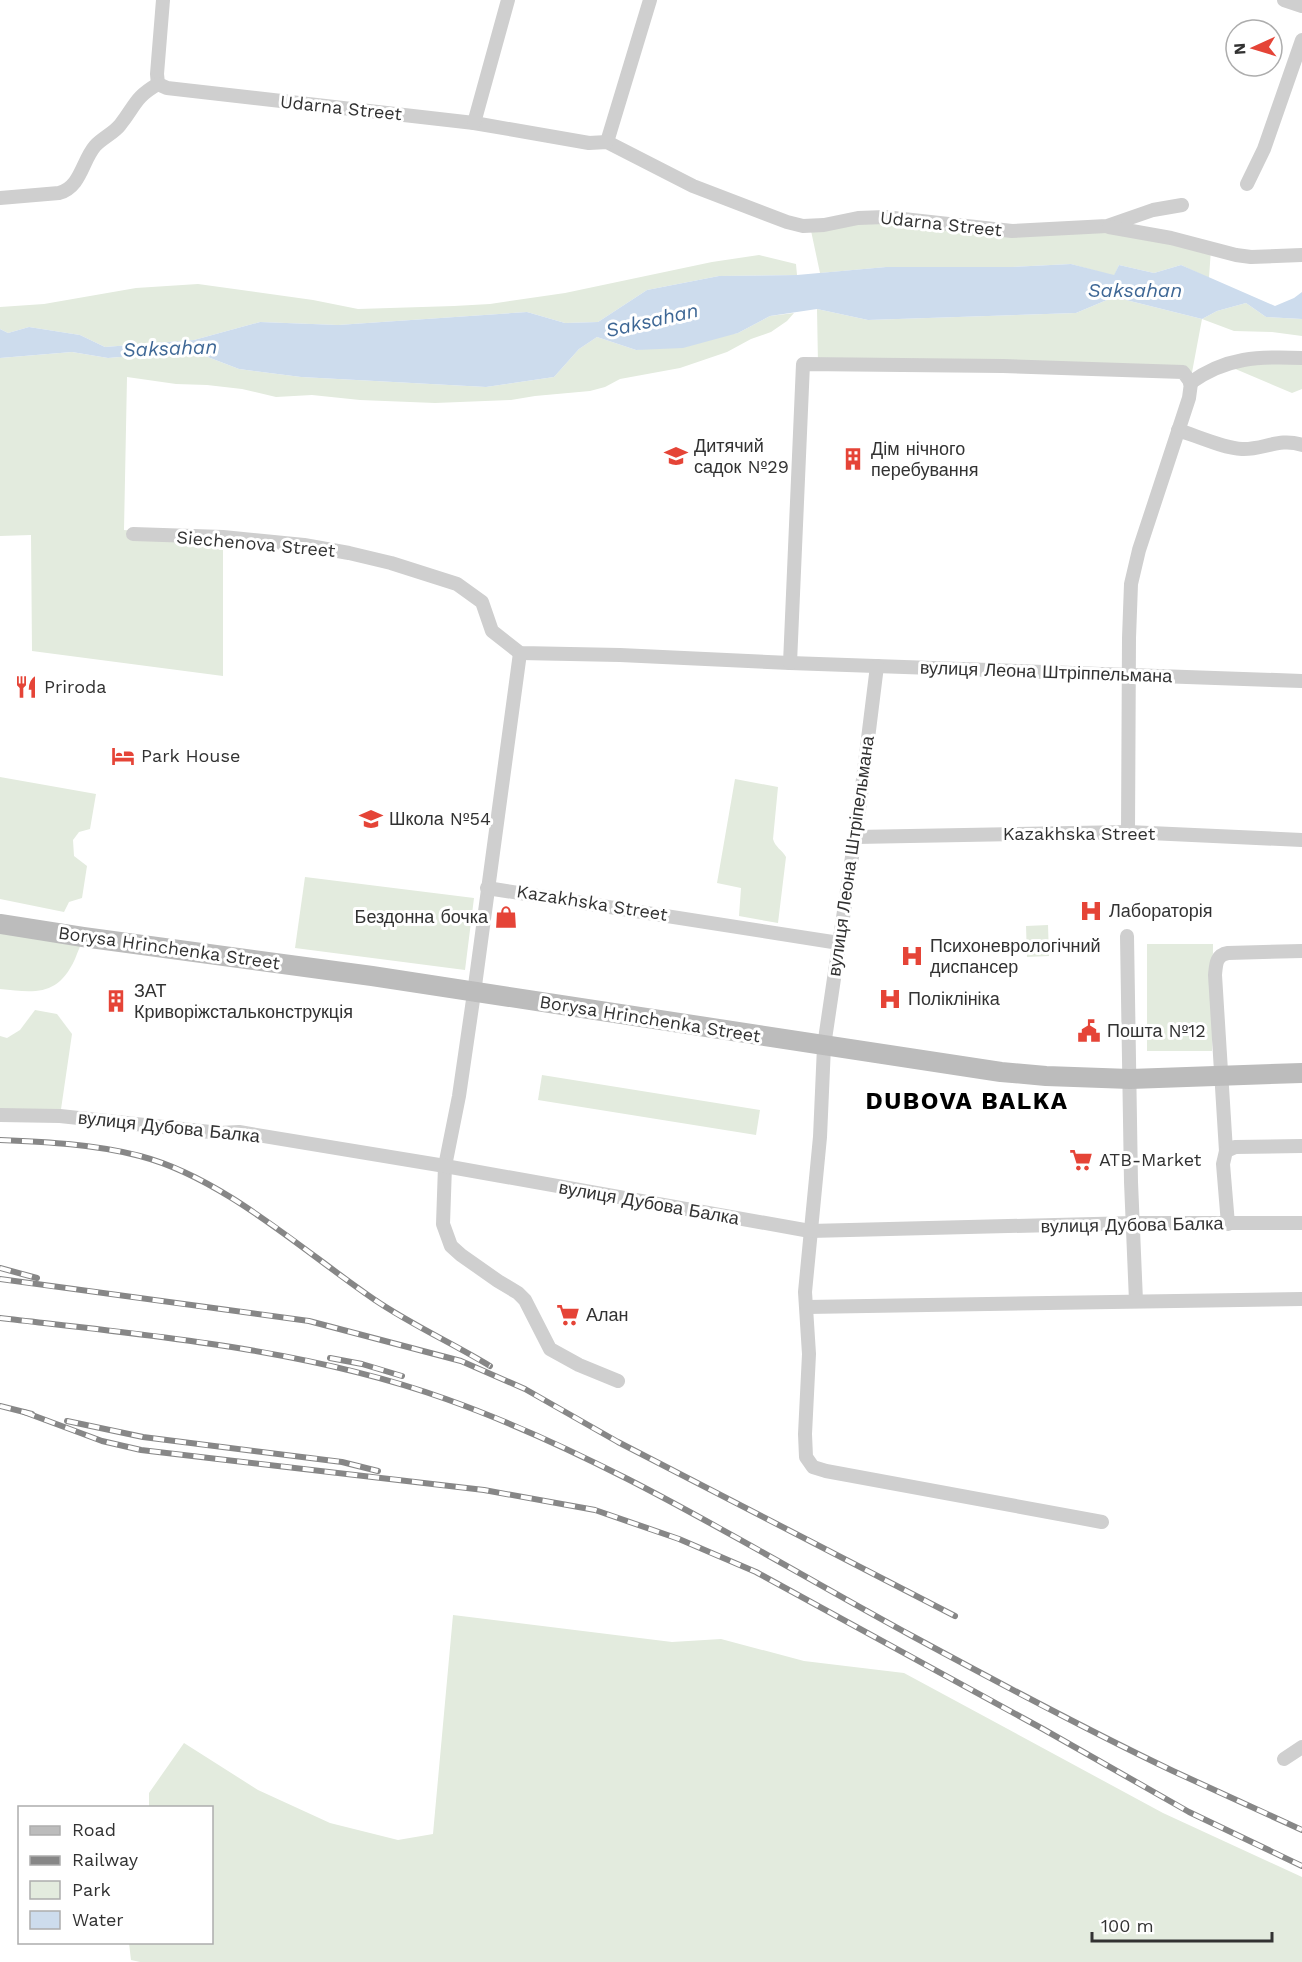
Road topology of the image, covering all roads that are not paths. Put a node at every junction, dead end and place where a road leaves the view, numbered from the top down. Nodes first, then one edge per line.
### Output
1 (163, 0) edge
2 (508, 0) edge
3 (650, 0) edge
4 (1284, 0) edge
5 (1302, 6) edge
6 (1302, 40) edge
7 (158, 84) junction
8 (474, 123) junction
9 (607, 142) junction
10 (1247, 184) dead end
11 (0, 198) edge
12 (1182, 205) dead end
13 (1107, 226) junction
14 (1302, 255) edge
15 (1302, 358) edge
16 (1190, 383) junction
17 (1178, 430) junction
18 (1302, 445) edge
19 (133, 534) dead end
20 (520, 653) junction
21 (790, 663) junction
22 (877, 666) junction
23 (1128, 674) junction
24 (1302, 681) edge
25 (1128, 832) junction
26 (856, 837) junction
27 (1302, 840) edge
28 (488, 888) junction
29 (0, 924) edge
30 (1127, 936) dead end
31 (839, 943) junction
32 (1302, 951) edge
33 (474, 993) junction
34 (824, 1046) junction
35 (1302, 1073) edge
36 (1222, 1075) junction
37 (1130, 1079) junction
38 (0, 1115) edge
39 (1302, 1146) edge
40 (1226, 1151) junction
41 (445, 1166) junction
42 (1133, 1223) junction
43 (1302, 1223) edge
44 (1228, 1224) junction
45 (810, 1232) junction
46 (1302, 1299) edge
47 (1136, 1301) junction
48 (807, 1308) junction
49 (618, 1381) dead end
50 (1102, 1522) dead end
51 (1302, 1747) edge
52 (1284, 1759) dead end

1 - 7 street
2 - 8 street
3 - 9 street
4 - 5 street
6 - 10 street
7 - 8 street, Udarna Street
7 - 11 street
8 - 9 street, Udarna Street
9 - 13 street, Udarna Street
12 - 13 street, Udarna Street
13 - 14 street
15 - 16 street
16 - 17 street
16 - 21 street
17 - 18 street
17 - 23 street
19 - 20 street, Siechenova Street
20 - 21 street, вулиця Леона Штріппельмана
20 - 28 street
21 - 22 street, вулиця Леона Штріппельмана
22 - 23 street, вулиця Леона Штріппельмана
22 - 26 street, вулиця Леона Штріпельмана
23 - 24 street, вулиця Леона Штріппельмана
23 - 25 street
25 - 26 street, Kazakhska Street
25 - 27 street, Kazakhska Street
26 - 31 street, вулиця Леона Штріпельмана
28 - 31 street, Kazakhska Street
28 - 33 street
29 - 33 street, Borysa Hrinchenka Street
30 - 37 street
31 - 34 street, вулиця Леона Штріпельмана
32 - 36 street
33 - 34 street, Borysa Hrinchenka Street
33 - 41 street
34 - 37 street, Borysa Hrinchenka Street
34 - 45 street, вулиця Леона Штріпельмана
35 - 36 street, Borysa Hrinchenka Street
36 - 37 street, Borysa Hrinchenka Street
36 - 40 street
37 - 42 street
38 - 41 street, вулиця Дубова Балка
39 - 40 street
40 - 44 street
41 - 45 street, вулиця Дубова Балка
41 - 49 street
42 - 44 street, вулиця Дубова Балка
42 - 45 street, вулиця Дубова Балка
42 - 47 street
43 - 44 street, вулиця Дубова Балка
45 - 48 street, вулиця Леона Штріпельмана
46 - 47 street
47 - 48 street
48 - 50 street, вулиця Леона Штріпельмана
51 - 52 street

